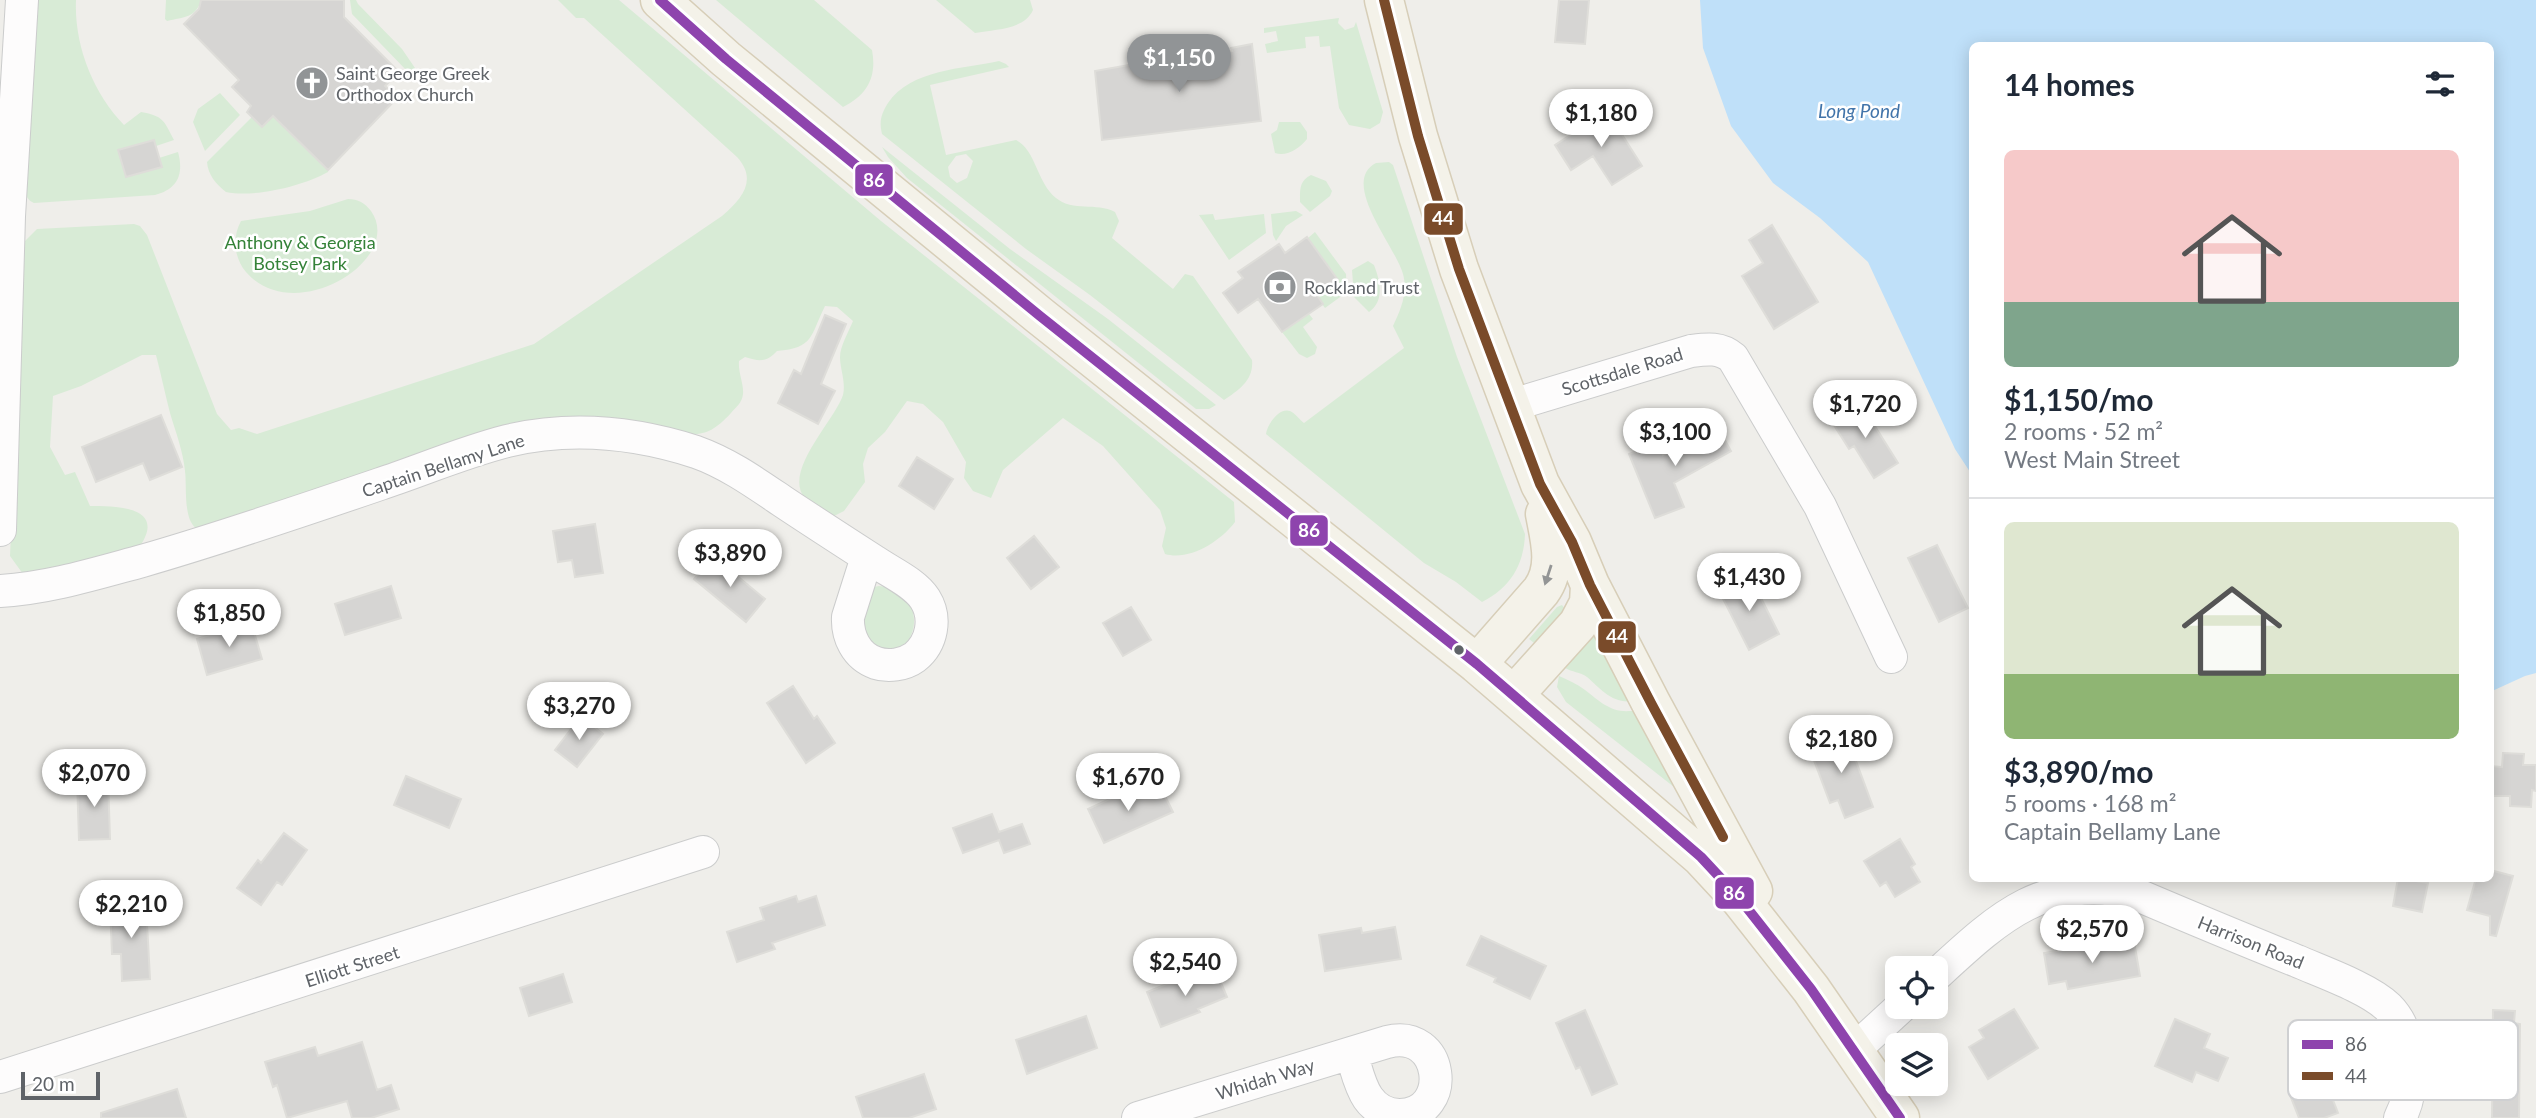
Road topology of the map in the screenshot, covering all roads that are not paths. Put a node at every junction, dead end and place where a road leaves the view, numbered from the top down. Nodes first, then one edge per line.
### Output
1 (22, 0) edge
2 (660, 0) edge
3 (1384, 0) edge
4 (1509, 406) junction
5 (1540, 484) junction
6 (0, 530) edge
7 (867, 557) dead end
8 (1590, 585) junction
9 (0, 591) edge
10 (1891, 657) dead end
11 (1477, 664) junction
12 (1514, 695) junction
13 (704, 852) dead end
14 (1948, 964) edge
15 (1811, 989) junction
16 (1888, 1019) edge
17 (2395, 1020) edge
18 (1853, 1051) junction
19 (1351, 1052) dead end
20 (0, 1077) edge
21 (2407, 1100) edge
22 (1138, 1118) edge
23 (1900, 1118) edge
24 (2400, 1118) edge

1 - 6 street
2 - 11 main road
3 - 4 main road
4 - 5 main road
4 - 10 street, Scottsdale Road
5 - 8 main road
5 -> 11 main road
7 - 9 street, Captain Bellamy Lane
8 - 12 main road
8 - 15 main road
11 - 12 main road
12 - 15 main road
13 - 20 street, Elliott Street
14 - 17 street, Harrison Road
15 - 18 main road
16 - 18 street
18 - 23 main road
19 - 22 street, Whidah Way
21 - 24 street, Harrison Road

